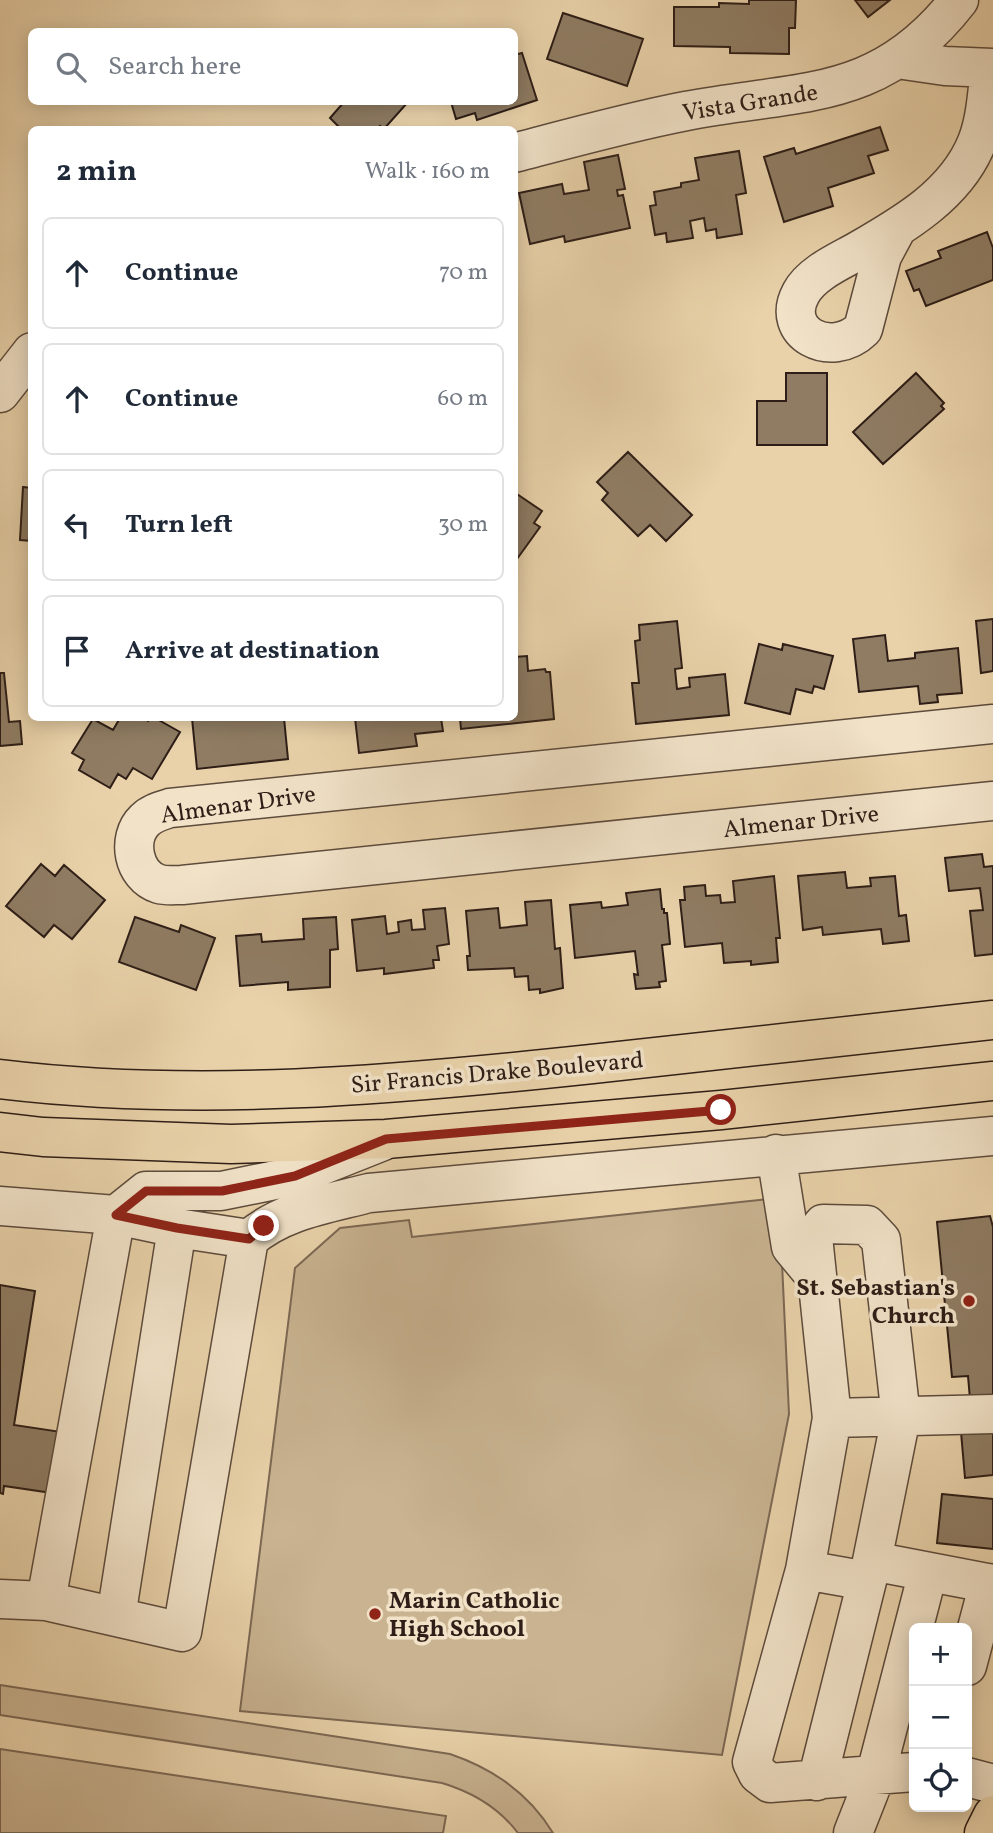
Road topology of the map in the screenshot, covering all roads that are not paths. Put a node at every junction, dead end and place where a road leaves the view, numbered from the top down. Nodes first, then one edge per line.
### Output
1 (959, 0) edge
2 (898, 59) junction
3 (992, 69) edge
4 (518, 152) edge
5 (897, 228) dead end
6 (28, 357) edge
7 (0, 393) edge
8 (993, 724) edge
9 (993, 801) edge
10 (993, 1020) edge
11 (0, 1079) edge
12 (993, 1081) edge
13 (0, 1132) edge
14 (993, 1136) edge
15 (386, 1139) junction
16 (776, 1154) junction
17 (0, 1206) edge
18 (116, 1215) junction
19 (177, 1228) junction
20 (249, 1239) junction
21 (819, 1280) junction
22 (993, 1413) edge
23 (901, 1417) junction
24 (832, 1418) junction
25 (805, 1570) junction
26 (870, 1571) junction
27 (928, 1572) junction
28 (991, 1584) edge
29 (0, 1598) edge
30 (46, 1601) junction
31 (116, 1617) junction
32 (972, 1649) edge
33 (909, 1773) edge
34 (875, 1777) junction
35 (972, 1778) edge
36 (817, 1781) junction
37 (993, 1784) edge
38 (993, 1815) edge
39 (853, 1833) edge
40 (984, 1833) edge

1 - 2 street, Vista Grande
2 - 3 street
2 - 4 street, Vista Grande
3 - 5 street
6 - 7 street
8 - 9 street, Almenar Drive
10 - 11 main road, Sir Francis Drake Boulevard
12 - 15 main road
13 - 15 main road
14 - 16 street
15 - 18 street
16 - 20 street
16 - 21 street
17 - 18 street
18 - 19 street
18 - 30 street
19 - 20 street
19 - 31 street
20 - 31 street
21 - 23 street
21 - 24 street
22 - 23 street
23 - 24 street
23 - 26 street
24 - 25 street
25 - 26 street
25 - 36 street
26 - 27 street
26 - 36 street
27 - 28 street
27 - 34 street
28 - 32 street
29 - 30 street
30 - 31 street
33 - 34 street
34 - 36 street
34 - 39 street
35 - 37 street
38 - 40 main road

